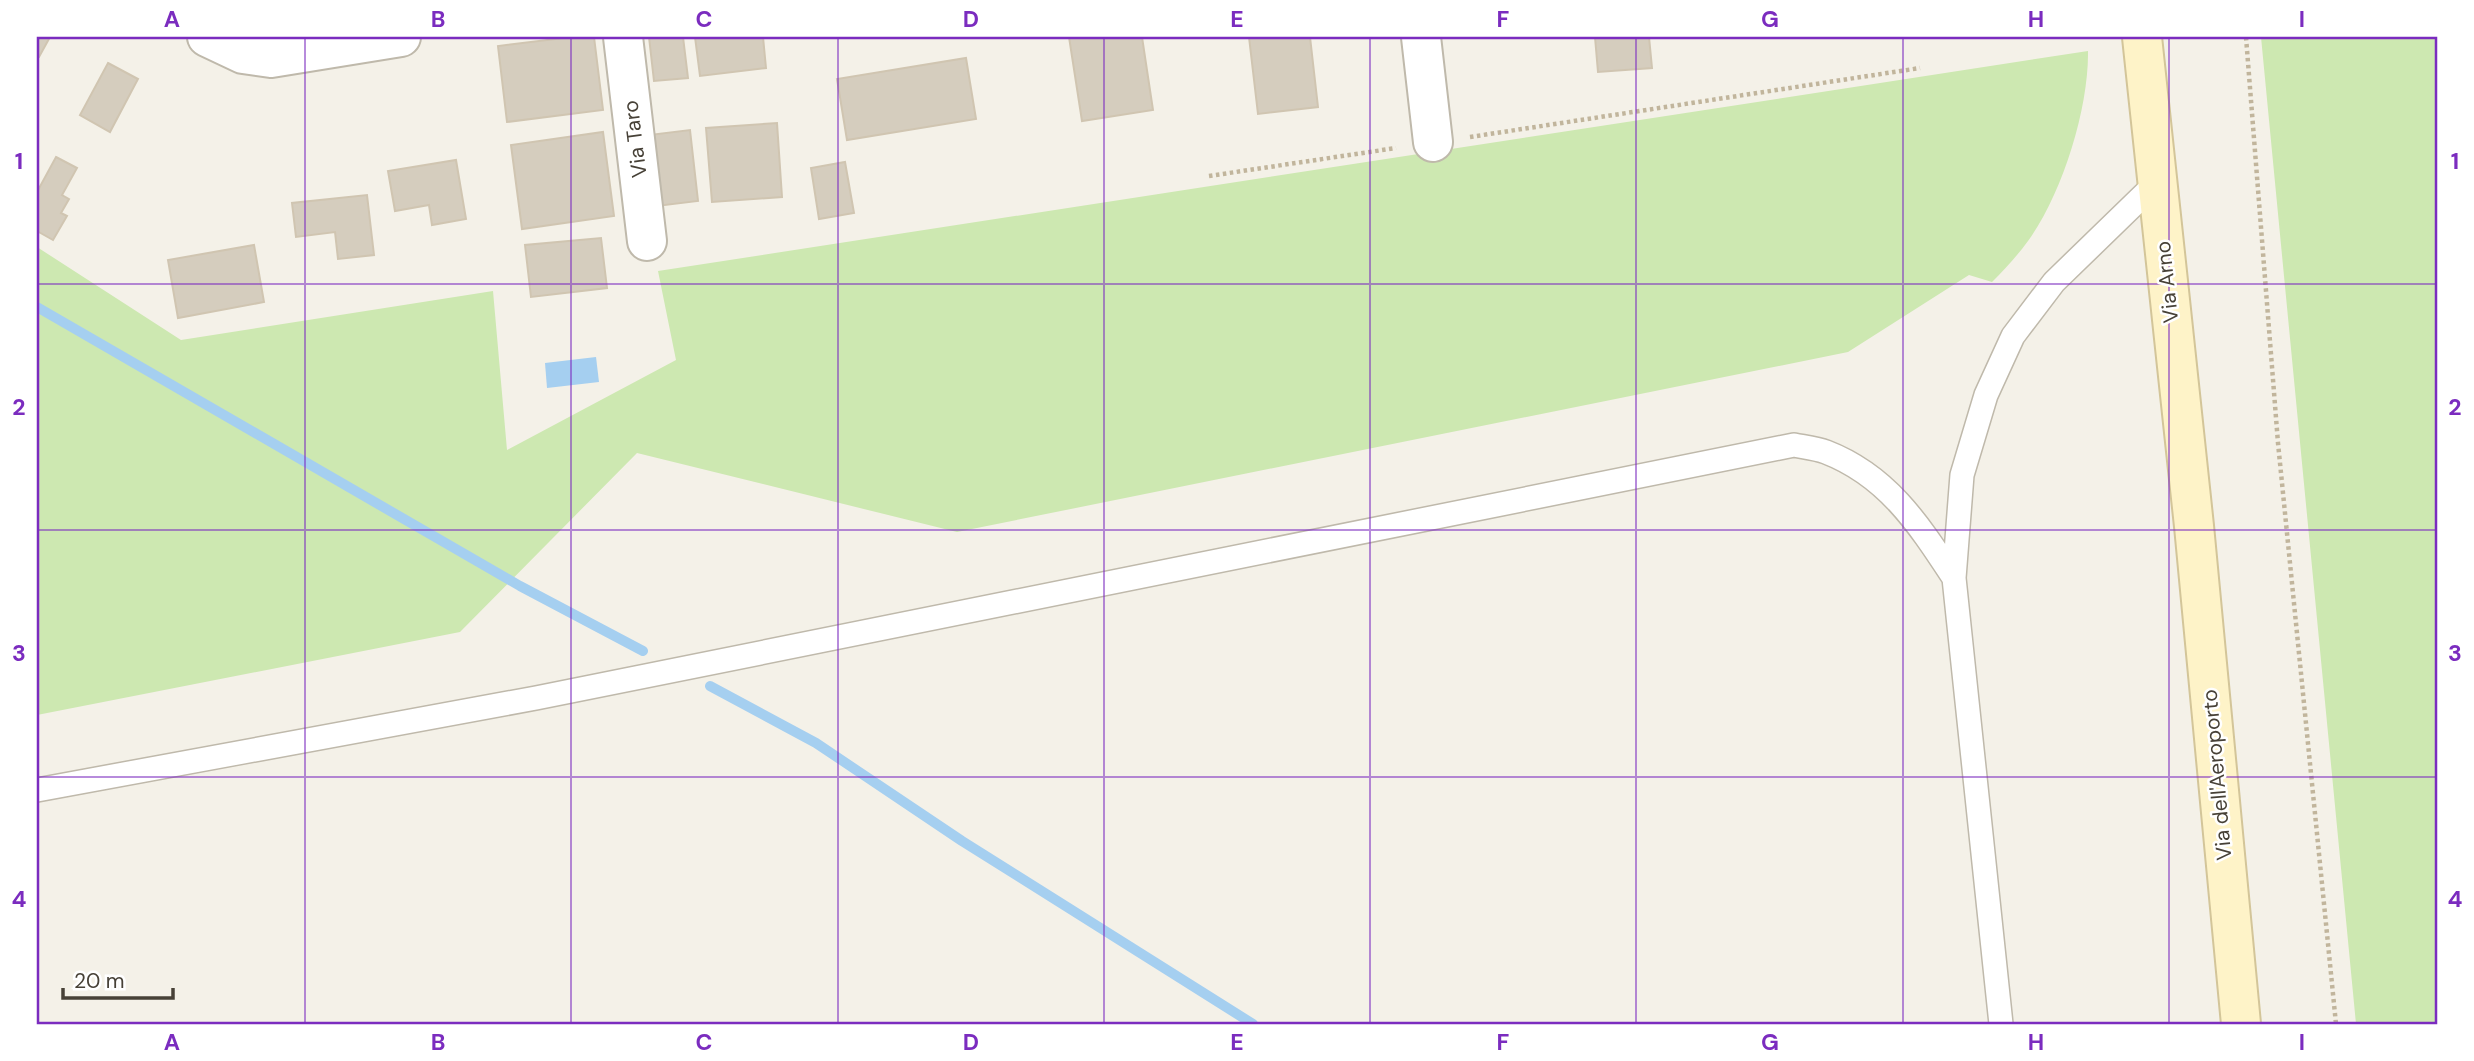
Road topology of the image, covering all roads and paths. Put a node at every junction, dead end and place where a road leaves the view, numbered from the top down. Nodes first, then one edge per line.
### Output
1 (401, 37) edge
2 (623, 37) edge
3 (1421, 37) edge
4 (2142, 37) edge
5 (2246, 37) edge
6 (221, 40) edge
7 (1920, 68) dead end
8 (1433, 142) junction
9 (1209, 176) dead end
10 (2156, 183) junction
11 (647, 241) dead end
12 (2194, 526) joint
13 (1954, 578) junction
14 (37, 790) edge
15 (2001, 1024) edge
16 (2241, 1024) edge
17 (2336, 1024) edge

1 - 6 street
2 - 11 street, Via Taro
3 - 8 street
4 - 10 street, Via Arno
5 - 17 path
7 - 8 path
8 - 9 path
10 - 12 street, Via Arno
10 - 13 lane
12 - 16 street, Via dell'Aeroporto
13 - 14 lane
13 - 15 lane

